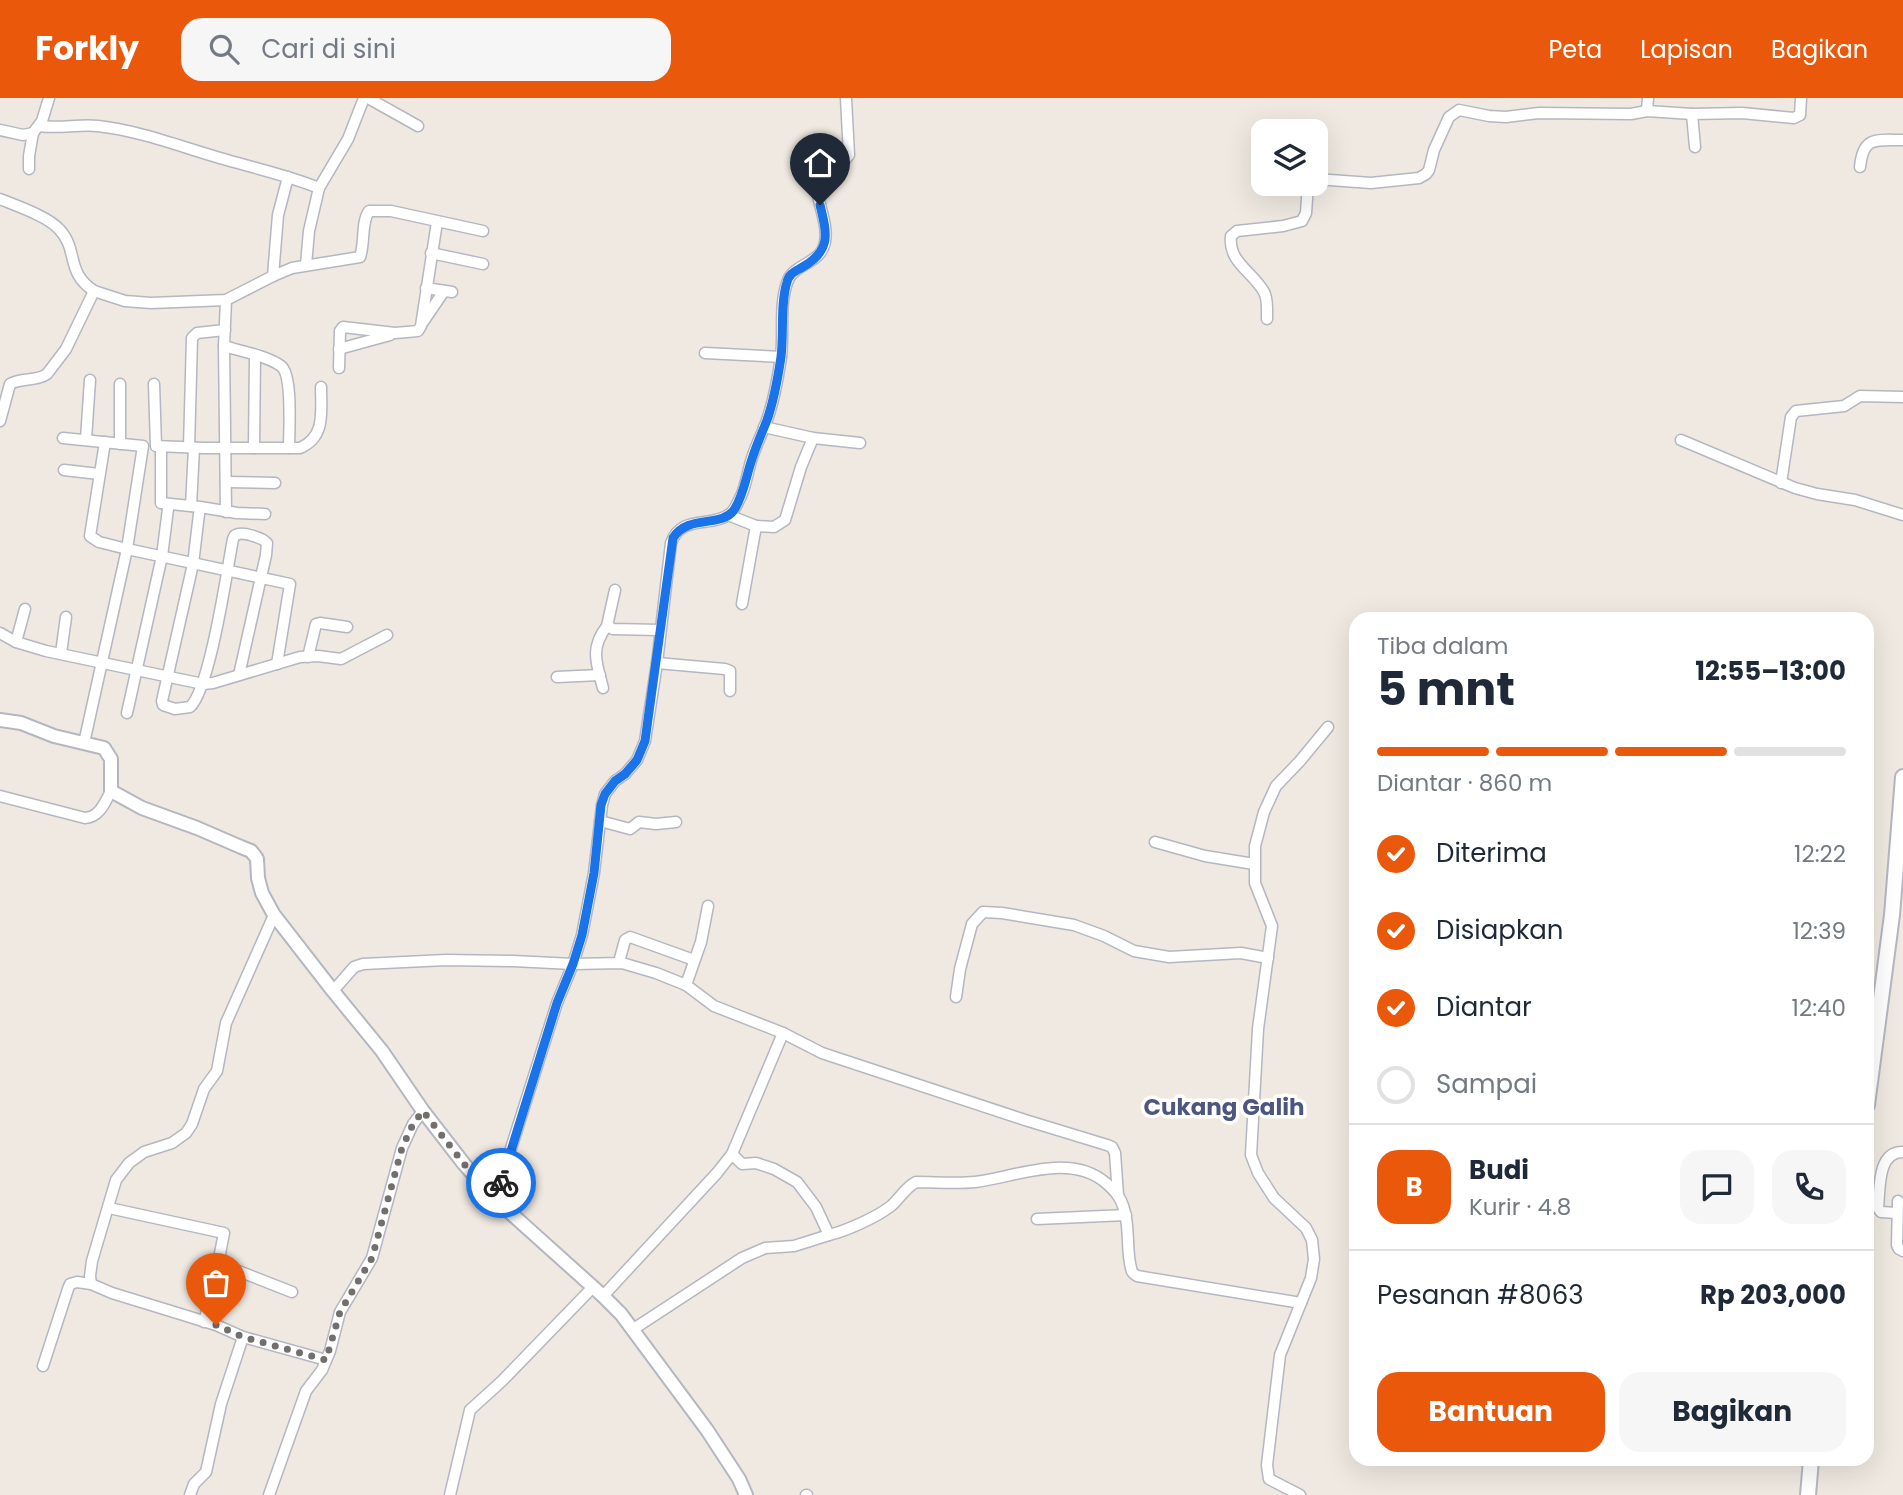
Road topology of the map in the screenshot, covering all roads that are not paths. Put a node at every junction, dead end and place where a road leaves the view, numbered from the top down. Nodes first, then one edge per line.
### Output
1 (49, 98) edge
2 (366, 98) edge
3 (846, 98) edge
4 (1648, 98) edge
5 (1801, 98) edge
6 (1647, 111) junction
7 (1692, 114) junction
8 (418, 126) dead end
9 (0, 130) edge
10 (36, 130) junction
11 (1903, 140) edge
12 (1695, 147) dead end
13 (1860, 167) dead end
14 (29, 169) dead end
15 (288, 177) junction
16 (1328, 180) edge
17 (319, 188) junction
18 (1307, 196) edge
19 (0, 199) edge
20 (437, 222) junction
21 (483, 231) dead end
22 (431, 253) junction
23 (484, 264) dead end
24 (306, 265) junction
25 (273, 276) junction
26 (426, 288) junction
27 (93, 291) junction
28 (226, 300) junction
29 (1267, 319) dead end
30 (421, 326) junction
31 (225, 330) junction
32 (395, 333) junction
33 (224, 346) junction
34 (340, 349) junction
35 (705, 353) dead end
36 (255, 355) junction
37 (781, 357) junction
38 (339, 368) dead end
39 (90, 380) dead end
40 (120, 384) dead end
41 (154, 384) dead end
42 (321, 387) dead end
43 (1903, 397) edge
44 (0, 421) edge
45 (764, 427) junction
46 (63, 438) dead end
47 (813, 438) junction
48 (86, 439) junction
49 (1681, 440) dead end
50 (105, 442) junction
51 (860, 443) dead end
52 (120, 444) junction
53 (161, 447) junction
54 (192, 448) junction
55 (226, 448) junction
56 (254, 448) junction
57 (289, 448) junction
58 (64, 470) dead end
59 (99, 474) junction
60 (226, 481) junction
61 (275, 483) dead end
62 (1781, 483) junction
63 (168, 509) dead end
64 (195, 510) junction
65 (226, 512) junction
66 (265, 514) dead end
67 (728, 515) junction
68 (1903, 515) edge
69 (756, 526) junction
70 (127, 550) junction
71 (162, 556) junction
72 (193, 564) junction
73 (227, 571) junction
74 (260, 578) junction
75 (615, 590) dead end
76 (742, 604) dead end
77 (25, 609) dead end
78 (66, 617) dead end
79 (607, 626) junction
80 (347, 628) dead end
81 (660, 630) junction
82 (0, 633) edge
83 (387, 635) dead end
84 (16, 642) junction
85 (61, 653) junction
86 (308, 657) junction
87 (103, 663) junction
88 (657, 663) junction
89 (276, 664) junction
90 (137, 671) junction
91 (239, 674) junction
92 (600, 675) junction
93 (167, 676) junction
94 (557, 677) dead end
95 (203, 684) junction
96 (603, 688) dead end
97 (730, 691) dead end
98 (127, 713) dead end
99 (0, 720) edge
100 (1328, 727) dead end
101 (84, 743) junction
102 (1903, 777) edge
103 (111, 791) junction
104 (0, 796) edge
105 (600, 821) junction
106 (676, 822) dead end
107 (1901, 837) edge
108 (1155, 842) dead end
109 (1254, 864) junction
110 (708, 906) dead end
111 (274, 915) junction
112 (1268, 958) junction
113 (694, 960) junction
114 (619, 962) junction
115 (573, 964) junction
116 (686, 985) junction
117 (333, 991) junction
118 (956, 997) dead end
119 (783, 1033) junction
120 (1874, 1052) edge
121 (423, 1111) junction
122 (1900, 1152) edge
123 (732, 1154) junction
124 (1118, 1195) junction
125 (495, 1199) junction
126 (1879, 1199) junction
127 (1900, 1201) edge
128 (109, 1208) junction
129 (1897, 1213) junction
130 (1126, 1215) junction
131 (1037, 1219) dead end
132 (829, 1235) junction
133 (1902, 1250) edge
134 (218, 1263) junction
135 (91, 1284) junction
136 (593, 1287) junction
137 (292, 1292) dead end
138 (604, 1296) junction
139 (1301, 1303) junction
140 (204, 1322) junction
141 (632, 1330) junction
142 (243, 1337) junction
143 (326, 1360) junction
144 (43, 1366) dead end
145 (1810, 1466) edge
146 (190, 1495) edge
147 (269, 1495) edge
148 (450, 1495) edge
149 (746, 1495) edge
150 (1300, 1495) edge
151 (1808, 1495) edge

1 - 10 street
2 - 8 street
2 - 17 street
3 - 37 street
4 - 6 street
5 - 7 street
6 - 7 street
6 - 16 street
7 - 12 street
9 - 10 street
10 - 14 street
10 - 15 street
11 - 13 street
15 - 17 street
15 - 25 street
17 - 24 street
18 - 29 street
19 - 27 street
20 - 21 street
20 - 22 street
20 - 24 street
22 - 23 street
22 - 26 street
24 - 25 street
25 - 28 street
26 - 30 street
26 - 30 street
27 - 28 street
27 - 44 street
28 - 31 street
30 - 32 street
31 - 33 street
31 - 54 street
32 - 34 street
32 - 34 street
33 - 36 street
33 - 55 street
34 - 38 street
35 - 37 street
36 - 56 street
36 - 57 street
37 - 45 street
39 - 48 street
40 - 52 street
41 - 53 street
42 - 57 street
43 - 62 street
45 - 47 street
45 - 67 street
46 - 48 street
47 - 51 street
47 - 69 street
48 - 50 street
49 - 62 street
50 - 52 street
50 - 59 street
52 - 70 street
53 - 54 street
53 - 64 street
54 - 55 street
54 - 64 street
55 - 56 street
55 - 60 street
56 - 57 street
58 - 59 street
59 - 70 street
60 - 61 street
60 - 65 street
62 - 68 street
63 - 71 street
64 - 65 street
64 - 72 street
65 - 66 street
67 - 69 street
67 - 81 street
69 - 76 street
70 - 71 street
70 - 87 street
71 - 72 street
71 - 90 street
72 - 73 street
72 - 93 street
73 - 74 street
73 - 74 street
73 - 95 street
74 - 89 street
74 - 91 street
75 - 79 street
77 - 84 street
78 - 85 street
79 - 81 street
79 - 92 street
80 - 86 street
81 - 88 street
82 - 84 street
83 - 86 street
84 - 85 street
85 - 87 street
86 - 89 street
87 - 90 street
87 - 101 street
88 - 97 street
88 - 105 street
89 - 91 street
90 - 93 street
90 - 98 street
91 - 95 street
92 - 94 street
92 - 96 street
93 - 95 street
93 - 95 street
99 - 101 street
100 - 109 street
101 - 103 street
102 - 107 main road
103 - 104 street
103 - 111 street
105 - 106 street
105 - 115 street
107 - 120 main road
108 - 109 street
109 - 112 street
110 - 113 street
111 - 117 street
111 - 128 street
112 - 118 street
112 - 139 street
113 - 114 street
113 - 116 street
114 - 115 street
114 - 116 street
115 - 117 street
115 - 125 street
116 - 119 street
117 - 121 street
119 - 123 street
119 - 124 street
121 - 125 street
121 - 143 street
122 - 126 street
123 - 132 street
123 - 138 street
124 - 130 street
124 - 132 street
125 - 136 street
126 - 127 street
126 - 129 street
127 - 129 street
128 - 134 street
128 - 135 street
129 - 133 street
130 - 131 street
130 - 139 street
132 - 141 street
134 - 137 street
134 - 140 street
135 - 140 street
135 - 144 street
136 - 138 street
136 - 148 street
138 - 141 street
139 - 150 street
140 - 142 street
141 - 149 street
142 - 143 street
142 - 146 street
143 - 147 street
145 - 151 main road

